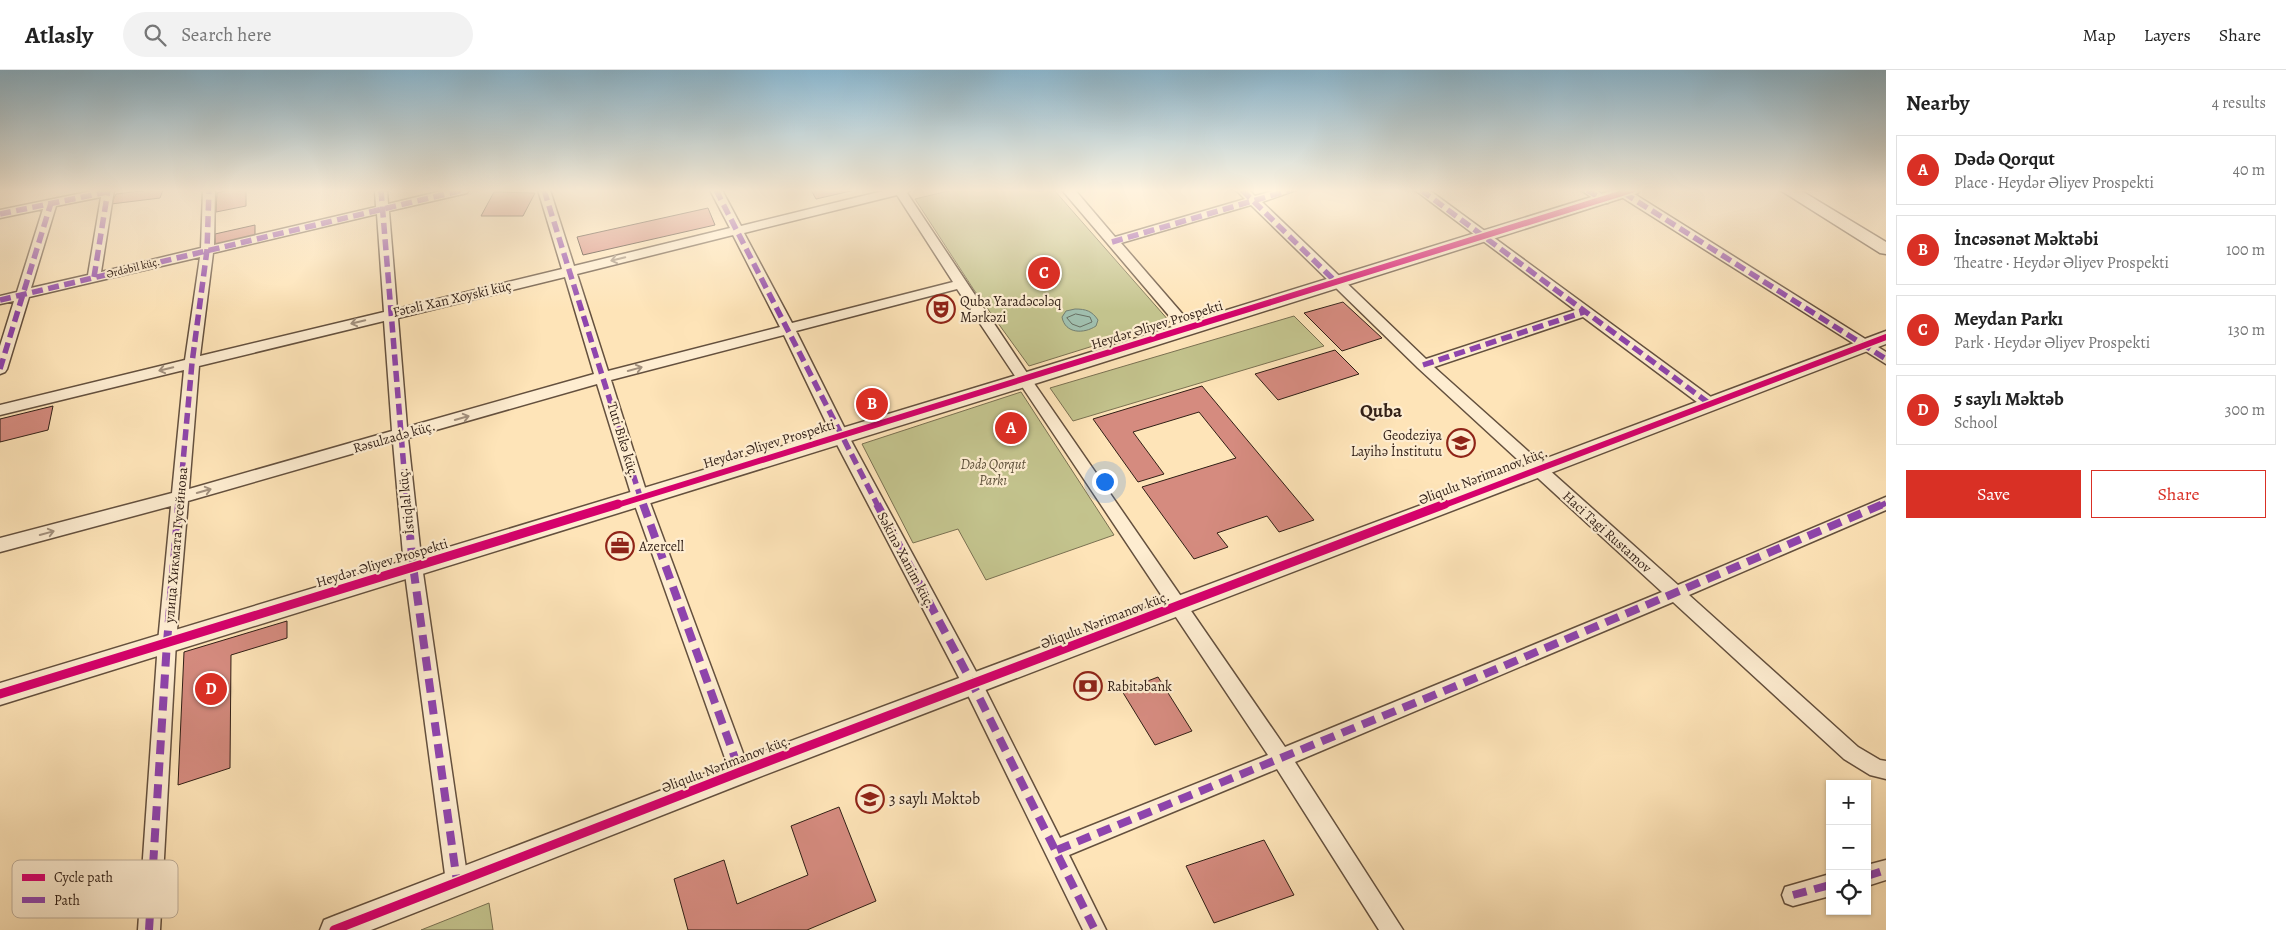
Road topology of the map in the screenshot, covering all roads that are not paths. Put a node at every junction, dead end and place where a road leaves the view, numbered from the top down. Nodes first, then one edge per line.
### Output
1 (43, 230) edge
2 (102, 230) edge
3 (208, 230) edge
4 (291, 230) edge
5 (385, 230) edge
6 (556, 230) edge
7 (740, 230) edge
8 (926, 230) edge
9 (1102, 230) edge
10 (1154, 230) edge
11 (1282, 230) edge
12 (1476, 230) edge
13 (1500, 230) edge
14 (1687, 230) edge
15 (1854, 230) edge
16 (736, 231) junction
17 (1484, 236) junction
18 (1112, 242) junction
19 (207, 250) junction
20 (1886, 250) edge
21 (568, 272) junction
22 (94, 278) junction
23 (1336, 282) junction
24 (961, 284) junction
25 (23, 295) junction
26 (0, 300) edge
27 (1584, 312) junction
28 (390, 314) junction
29 (1187, 328) junction
30 (788, 329) junction
31 (1886, 337) edge
32 (1864, 345) junction
33 (1886, 359) edge
34 (192, 362) junction
35 (1423, 365) junction
36 (0, 369) edge
37 (604, 377) junction
38 (1024, 380) junction
39 (1710, 404) junction
40 (0, 410) edge
41 (400, 436) junction
42 (840, 436) junction
43 (1537, 468) junction
44 (181, 497) junction
45 (640, 497) junction
46 (1886, 503) edge
47 (0, 545) edge
48 (413, 566) junction
49 (1677, 594) junction
50 (1178, 606) junction
51 (168, 642) junction
52 (973, 685) junction
53 (0, 694) edge
54 (1282, 759) junction
55 (1886, 770) edge
56 (740, 772) junction
57 (1057, 850) junction
58 (154, 860) edge
59 (1886, 870) edge
60 (1871, 875) edge
61 (456, 882) junction
62 (1826, 887) edge
63 (1793, 895) dead end
64 (334, 930) edge
65 (1095, 930) edge
66 (1392, 930) edge

1 - 25 street
2 - 22 street
3 - 19 street
4 - 19 street, Ərdəbil küç.
5 - 28 street, İstiqlal küç.
6 - 21 street, Tuti Bikə küç.
7 - 16 street, Fətəli Xan Xoyski küç
8 - 24 street
9 - 18 street
10 - 18 street
11 - 23 street, Haci Tagi Rustamov
12 - 17 street
13 - 17 street, Heydər Əliyev Prospekti
14 - 32 street
15 - 20 street
16 -> 21 street, Fətəli Xan Xoyski küç
16 - 30 street, Səkinə Xanim küç.
17 - 23 street, Heydər Əliyev Prospekti
17 - 27 street
18 - 29 street
19 - 22 street, Ərdəbil küç.
19 - 34 street, улица Хикмата Гусейнова
21 - 28 street, Fətəli Xan Xoyski küç
21 - 37 street, Tuti Bikə küç.
22 - 25 street, Ərdəbil küç.
23 - 29 street, Heydər Əliyev Prospekti
23 - 35 street, Haci Tagi Rustamov
24 - 30 street
24 - 38 street
25 - 26 street, Ərdəbil küç.
25 - 36 street
27 - 35 street
27 - 39 street
28 -> 34 street, Fətəli Xan Xoyski küç
28 - 41 street, İstiqlal küç.
29 - 38 street, Heydər Əliyev Prospekti
37 -> 30 street, Rəsulzadə küç.
30 - 42 street, Səkinə Xanim küç.
31 - 32 street, Əliqulu Nərimanov küç.
32 - 33 street
32 - 39 street, Əliqulu Nərimanov küç.
34 -> 40 street, Fətəli Xan Xoyski küç
34 - 44 street, улица Хикмата Гусейнова
35 - 43 street, Haci Tagi Rustamov
41 -> 37 street, Rəsulzadə küç.
37 - 45 street, Tuti Bikə küç.
38 - 42 street, Heydər Əliyev Prospekti
38 - 50 street
39 - 43 street, Əliqulu Nərimanov küç.
44 -> 41 street, Rəsulzadə küç.
41 - 48 street, İstiqlal küç.
42 - 45 street, Heydər Əliyev Prospekti
42 - 52 street, Səkinə Xanim küç.
43 - 49 street, Haci Tagi Rustamov
43 - 50 street, Əliqulu Nərimanov küç.
47 -> 44 street, Rəsulzadə küç.
44 - 51 street, улица Хикмата Гусейнова
45 - 48 street, Heydər Əliyev Prospekti
45 - 56 street, Tuti Bikə küç.
46 - 49 street
48 - 51 street, Heydər Əliyev Prospekti
48 - 61 street, İstiqlal küç.
49 - 54 street
49 - 55 street, Haci Tagi Rustamov
50 - 52 street, Əliqulu Nərimanov küç.
50 - 54 street
51 - 53 street, Heydər Əliyev Prospekti
51 - 58 street, улица Хикмата Гусейнова
52 - 56 street, Əliqulu Nərimanov küç.
52 - 57 street, Səkinə Xanim küç.
54 - 57 street
54 - 66 street
56 - 61 street, Əliqulu Nərimanov küç.
57 - 65 street, Səkinə Xanim küç.
59 - 60 street
61 - 64 street, Əliqulu Nərimanov küç.
62 - 63 street

